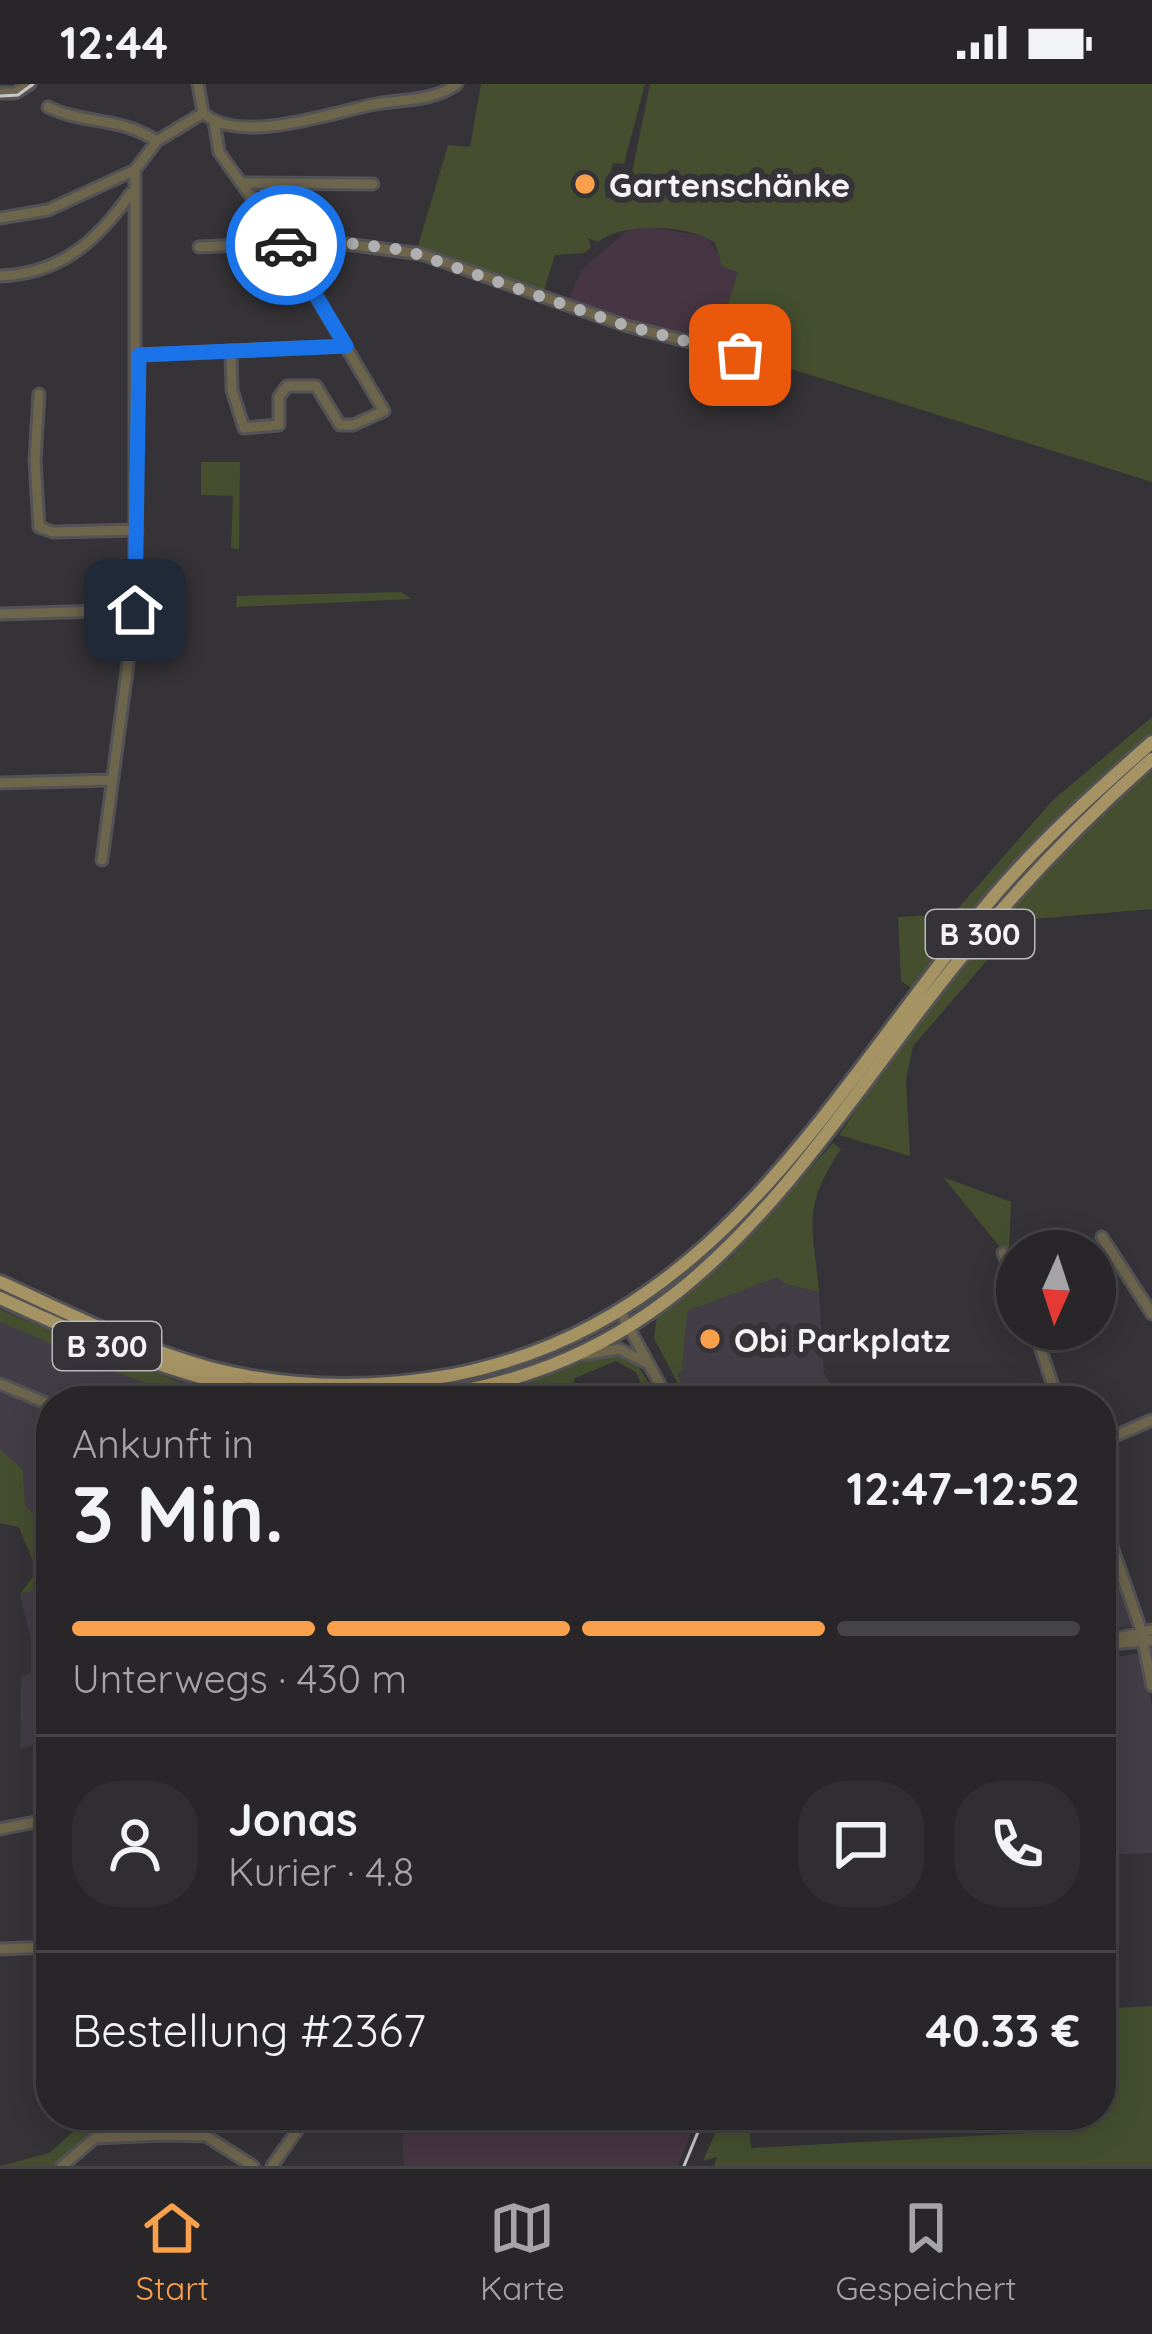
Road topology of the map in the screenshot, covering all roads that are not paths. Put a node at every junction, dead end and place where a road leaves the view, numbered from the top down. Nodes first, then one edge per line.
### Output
1 (30, 84) edge
2 (198, 84) edge
3 (458, 84) edge
4 (0, 93) edge
5 (48, 107) dead end
6 (203, 113) junction
7 (214, 121) junction
8 (157, 141) junction
9 (135, 170) junction
10 (240, 183) junction
11 (373, 184) dead end
12 (131, 193) junction
13 (0, 218) edge
14 (282, 239) junction
15 (200, 247) dead end
16 (0, 276) edge
17 (346, 346) junction
18 (230, 351) junction
19 (139, 355) junction
20 (749, 357) dead end
21 (39, 394) dead end
22 (137, 530) junction
23 (135, 610) junction
24 (0, 614) edge
25 (1152, 742) edge
26 (1152, 759) edge
27 (112, 780) junction
28 (0, 782) edge
29 (102, 860) dead end
30 (821, 1132) junction
31 (1116, 1259) edge
32 (0, 1282) edge
33 (0, 1298) edge
34 (621, 1313) junction
35 (1152, 1314) edge
36 (628, 1328) junction
37 (1041, 1350) edge
38 (572, 1358) junction
39 (649, 1366) junction
40 (0, 1384) edge
41 (237, 1386) edge
42 (336, 1386) joint
43 (483, 1386) edge
44 (660, 1386) edge
45 (1053, 1386) edge
46 (36, 1399) edge
47 (1152, 1420) edge
48 (1116, 1436) edge
49 (1116, 1554) edge
50 (1147, 1636) edge
51 (1116, 1641) edge
52 (1152, 1685) edge
53 (36, 1822) edge
54 (0, 1829) edge
55 (36, 1947) edge
56 (0, 1948) edge
57 (297, 2130) edge
58 (62, 2166) edge
59 (253, 2166) edge
60 (272, 2166) edge

1 - 4 street
2 - 6 street
3 - 7 street
5 - 8 street
6 - 7 street
6 - 8 street
7 - 10 street
8 - 9 street
9 - 12 street
9 - 13 street
10 - 11 street
10 - 14 street
12 - 16 street
12 - 19 street
14 - 15 street
14 - 17 street
14 - 20 street
17 - 18 street
17 - 18 street
18 - 19 street
19 - 22 street
21 - 22 street
22 - 23 street
23 - 24 street
23 - 27 street
25 - 30 main road, B 300
26 - 30 main road, B 300
27 - 28 street
27 - 29 street
30 - 34 main road, B 300
30 - 36 main road, B 300
31 - 35 street
32 - 42 main road, B 300
33 - 41 main road, B 300
34 - 36 street
34 - 42 main road, B 300
36 - 38 main road, B 300
36 - 39 street
37 - 45 street
38 - 39 street
38 - 43 main road, B 300
39 - 44 street
40 - 46 street
47 - 48 street
49 - 50 street
50 - 51 street
50 - 52 street
53 - 54 street
55 - 56 street
57 - 60 street
58 - 59 street

